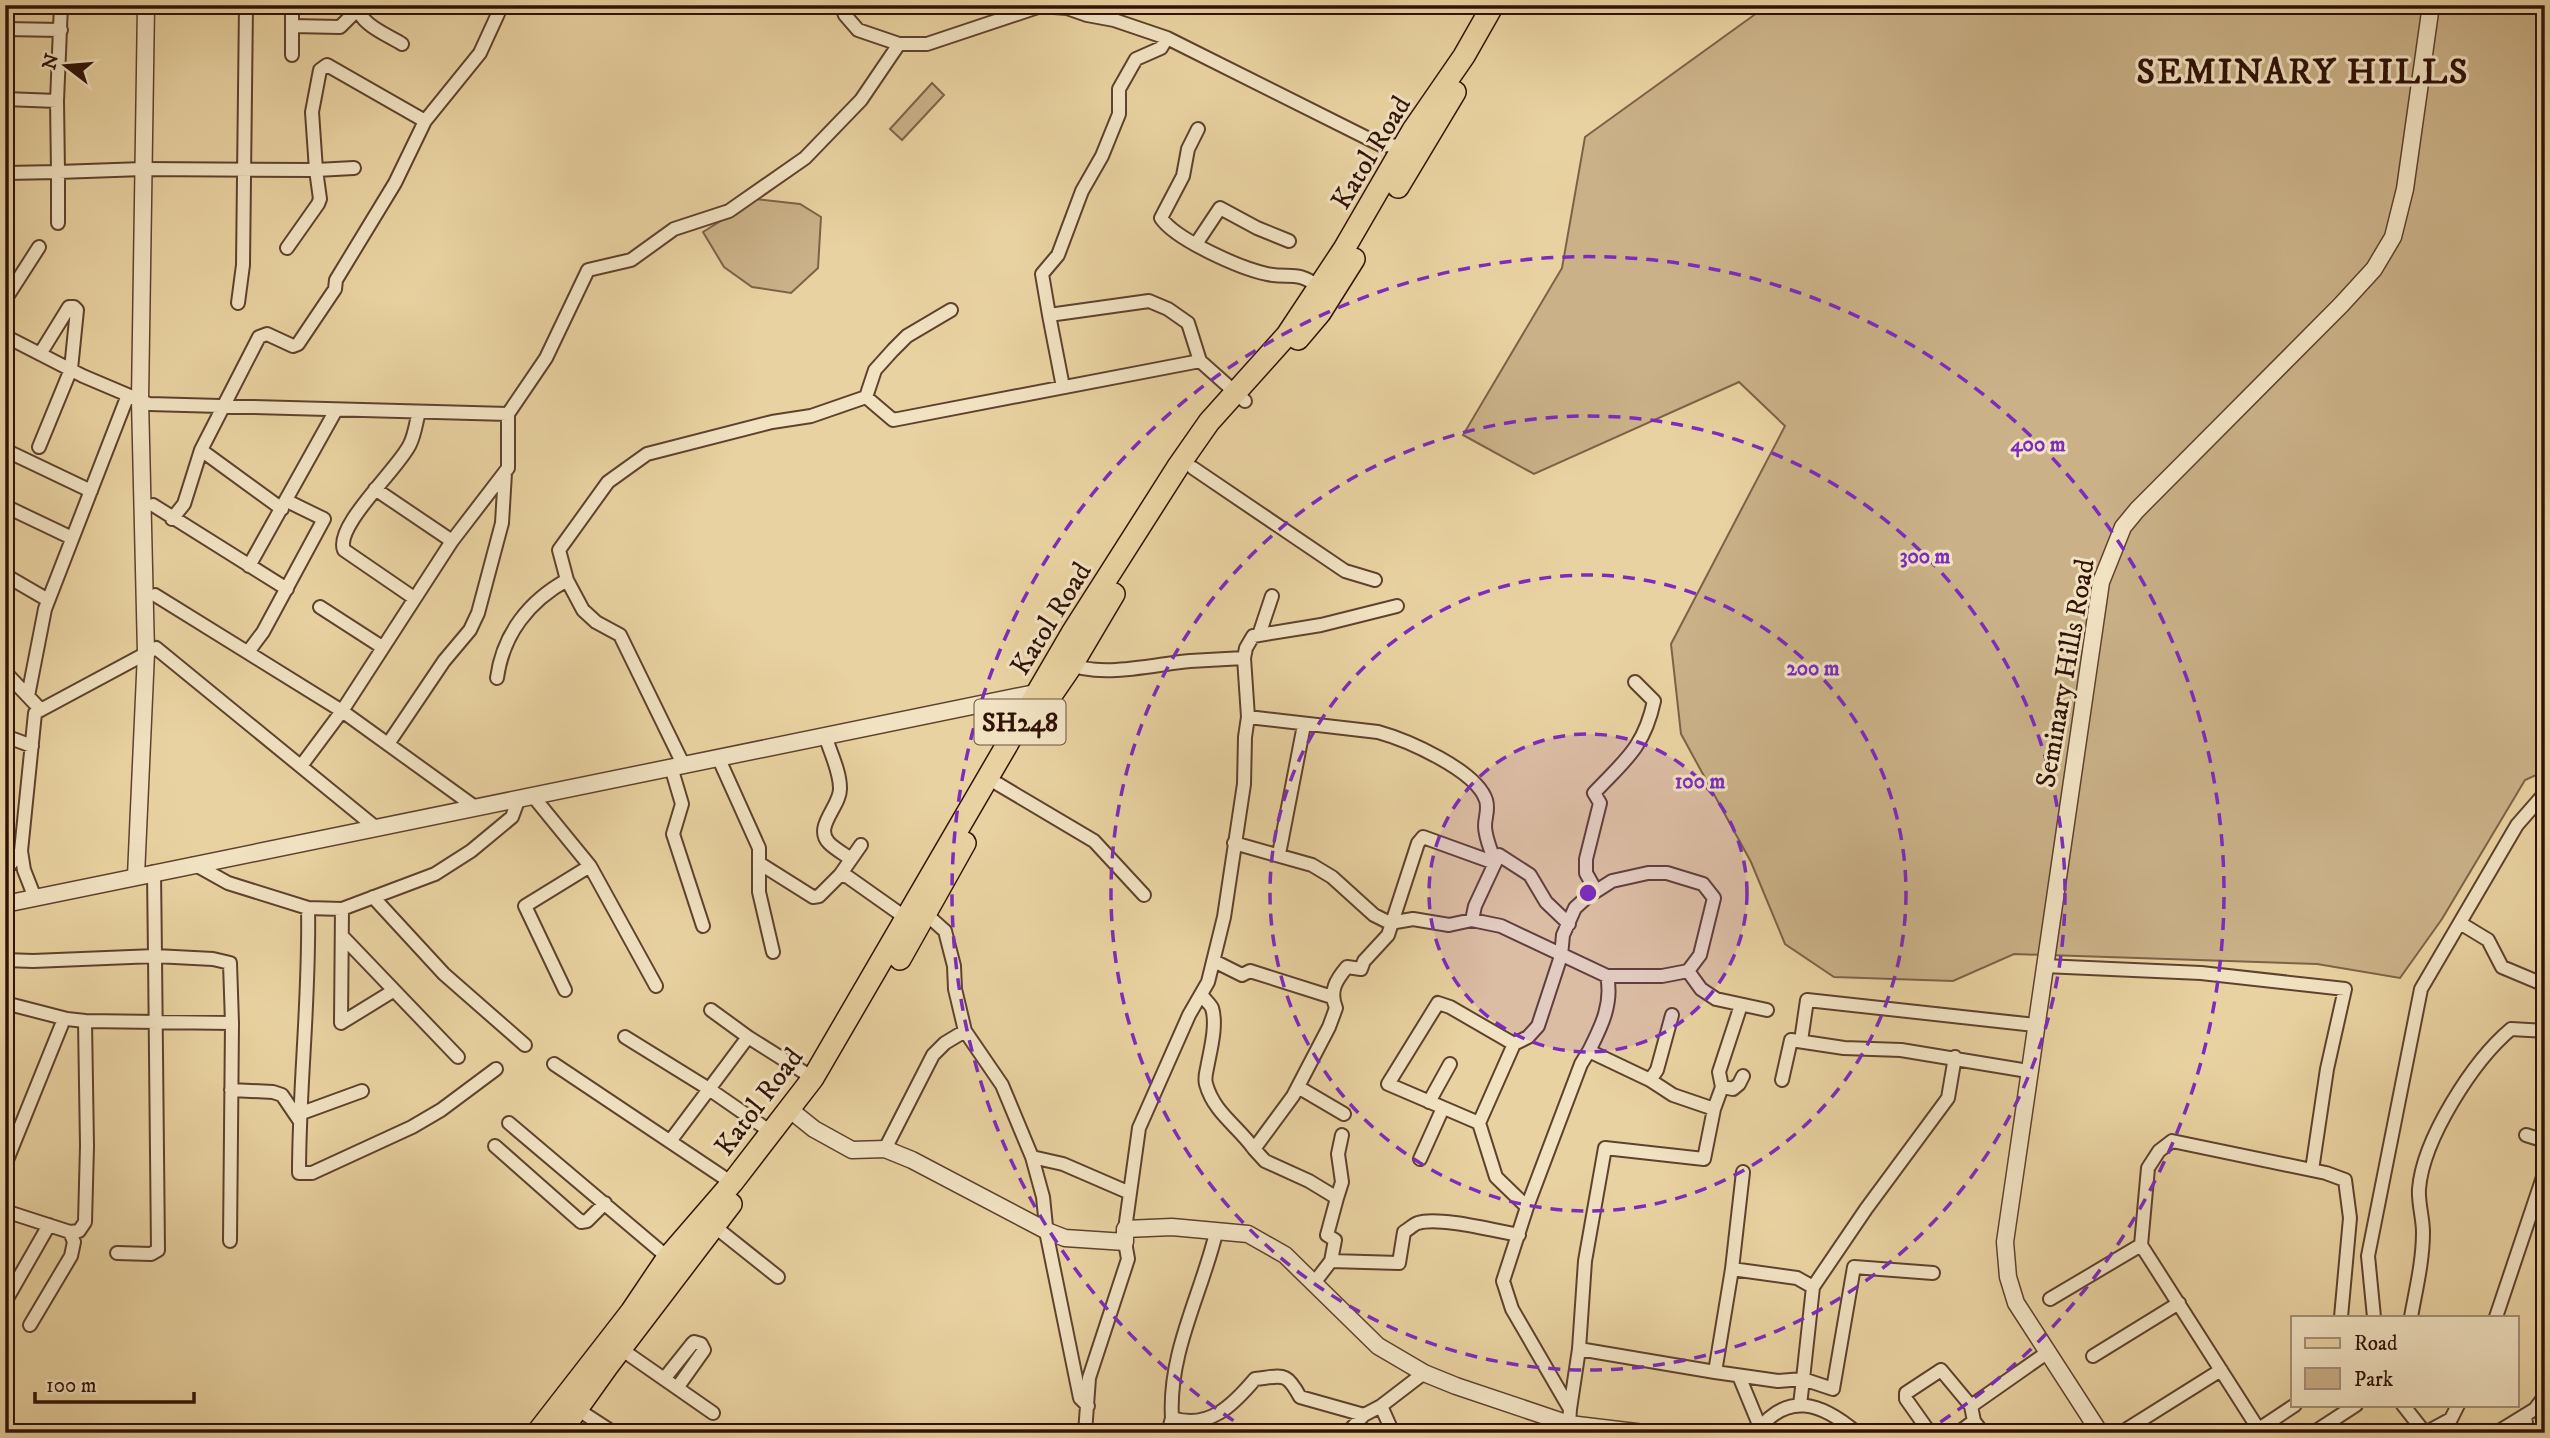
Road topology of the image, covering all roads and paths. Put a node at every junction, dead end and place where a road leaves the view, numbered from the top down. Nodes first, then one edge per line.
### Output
1 (61, 5) edge
2 (146, 5) edge
3 (154, 5) edge
4 (246, 5) edge
5 (292, 5) edge
6 (502, 5) edge
7 (841, 5) edge
8 (1493, 5) edge
9 (1506, 5) edge
10 (2431, 5) edge
11 (1066, 7) edge
12 (357, 8) edge
13 (292, 26) junction
14 (5, 29) edge
15 (61, 30) junction
16 (1167, 38) junction
17 (402, 44) dead end
18 (899, 44) junction
19 (292, 55) dead end
20 (5, 99) edge
21 (57, 101) junction
22 (425, 121) junction
23 (1198, 129) dead end
24 (1412, 149) junction
25 (354, 169) dead end
26 (148, 170) junction
27 (245, 170) junction
28 (316, 170) junction
29 (58, 172) junction
30 (5, 173) edge
31 (58, 223) dead end
32 (1289, 241) dead end
33 (1196, 244) junction
34 (39, 247) dead end
35 (287, 248) dead end
36 (1319, 287) junction
37 (5, 300) edge
38 (238, 303) dead end
39 (951, 310) dead end
40 (1049, 315) junction
41 (5, 336) edge
42 (40, 354) junction
43 (1200, 360) junction
44 (71, 369) junction
45 (1063, 387) junction
46 (866, 397) junction
47 (1241, 397) junction
48 (139, 400) junction
49 (225, 407) junction
50 (336, 410) junction
51 (419, 412) junction
52 (508, 414) junction
53 (39, 447) dead end
54 (5, 450) edge
55 (201, 450) junction
56 (1193, 468) junction
57 (505, 473) junction
58 (376, 489) junction
59 (91, 491) junction
60 (153, 505) junction
61 (285, 505) junction
62 (5, 506) edge
63 (172, 519) junction
64 (72, 538) junction
65 (452, 541) junction
66 (249, 566) junction
67 (5, 575) edge
68 (567, 580) junction
69 (1375, 580) dead end
70 (287, 589) junction
71 (155, 595) junction
72 (1272, 596) dead end
73 (414, 598) junction
74 (48, 600) junction
75 (1397, 606) dead end
76 (320, 607) dead end
77 (1259, 635) junction
78 (382, 648) junction
79 (151, 650) junction
80 (248, 652) junction
81 (1244, 658) junction
82 (1064, 662) junction
83 (5, 672) edge
84 (497, 678) dead end
85 (1635, 682) dead end
86 (1045, 691) junction
87 (28, 696) junction
88 (41, 710) junction
89 (342, 711) junction
90 (1248, 717) junction
91 (1304, 725) junction
92 (825, 735) junction
93 (5, 736) edge
94 (388, 744) junction
95 (32, 746) junction
96 (718, 757) junction
97 (301, 766) junction
98 (677, 766) junction
99 (998, 784) junction
100 (2545, 793) edge
101 (526, 796) junction
102 (475, 807) junction
103 (375, 827) junction
104 (1234, 842) junction
105 (861, 845) dead end
106 (21, 851) junction
107 (1279, 854) junction
108 (851, 859) junction
109 (759, 863) junction
110 (1495, 863) junction
111 (193, 864) junction
112 (590, 866) junction
113 (5, 871) edge
114 (145, 874) junction
115 (840, 875) junction
116 (1597, 891) junction
117 (1144, 895) dead end
118 (373, 897) junction
119 (35, 898) junction
120 (5, 904) edge
121 (308, 908) junction
122 (342, 909) junction
123 (915, 913) junction
124 (1472, 920) junction
125 (1391, 923) junction
126 (2460, 923) junction
127 (1569, 924) junction
128 (703, 926) dead end
129 (341, 936) junction
130 (773, 952) dead end
131 (155, 956) junction
132 (1561, 956) junction
133 (5, 960) edge
134 (1214, 961) junction
135 (2044, 966) junction
136 (1688, 971) junction
137 (1607, 976) junction
138 (2545, 985) edge
139 (656, 986) dead end
140 (565, 990) dead end
141 (393, 991) junction
142 (1202, 995) junction
143 (1332, 998) junction
144 (5, 1003) edge
145 (1741, 1004) junction
146 (710, 1010) dead end
147 (1768, 1010) dead end
148 (1672, 1015) dead end
149 (64, 1019) junction
150 (85, 1021) junction
151 (156, 1022) junction
152 (232, 1023) junction
153 (2035, 1025) junction
154 (965, 1031) junction
155 (2545, 1031) edge
156 (625, 1037) dead end
157 (748, 1037) junction
158 (1801, 1041) junction
159 (1514, 1044) junction
160 (525, 1045) dead end
161 (1589, 1051) junction
162 (458, 1057) dead end
163 (1955, 1057) junction
164 (554, 1063) dead end
165 (1450, 1064) dead end
166 (496, 1069) dead end
167 (2028, 1071) junction
168 (1743, 1076) dead end
169 (813, 1078) junction
170 (1650, 1080) junction
171 (1782, 1080) dead end
172 (1298, 1087) junction
173 (1722, 1087) junction
174 (709, 1089) junction
175 (231, 1090) junction
176 (362, 1091) dead end
177 (1429, 1102) junction
178 (1443, 1108) junction
179 (1714, 1109) junction
180 (794, 1113) junction
181 (1344, 1114) dead end
182 (299, 1117) junction
183 (509, 1123) dead end
184 (1479, 1123) junction
185 (771, 1132) junction
186 (1342, 1135) dead end
187 (2526, 1135) dead end
188 (671, 1140) junction
189 (2545, 1141) edge
190 (495, 1146) dead end
191 (886, 1149) junction
192 (1254, 1149) junction
193 (1032, 1157) junction
194 (1420, 1159) dead end
195 (5, 1165) edge
196 (2312, 1170) junction
197 (2545, 1171) edge
198 (1743, 1172) dead end
199 (732, 1182) junction
200 (1130, 1193) junction
201 (1337, 1198) junction
202 (605, 1203) junction
203 (1527, 1207) junction
204 (5, 1212) edge
205 (49, 1225) junction
206 (714, 1226) junction
207 (1047, 1231) junction
208 (70, 1232) junction
209 (1216, 1233) junction
210 (1518, 1235) junction
211 (1125, 1236) junction
212 (230, 1241) dead end
213 (2141, 1244) junction
214 (117, 1253) dead end
215 (1331, 1261) junction
216 (674, 1262) junction
217 (1732, 1269) junction
218 (1933, 1273) dead end
219 (778, 1277) dead end
220 (1314, 1283) junction
221 (1814, 1287) junction
222 (2050, 1299) dead end
223 (5, 1302) edge
224 (2179, 1303) junction
225 (2341, 1316) edge
226 (2374, 1316) edge
227 (2411, 1316) edge
228 (2496, 1316) edge
229 (30, 1325) dead end
230 (621, 1349) junction
231 (1579, 1349) junction
232 (2048, 1352) junction
233 (2093, 1356) dead end
234 (2221, 1370) junction
235 (1715, 1372) junction
236 (1424, 1373) junction
237 (1739, 1376) junction
238 (664, 1379) junction
239 (1803, 1379) junction
240 (677, 1388) junction
241 (2544, 1398) edge
242 (1800, 1405) junction
243 (1088, 1406) junction
244 (1381, 1406) junction
245 (1971, 1406) junction
246 (2294, 1406) edge
247 (2354, 1406) edge
248 (2404, 1406) edge
249 (2458, 1406) edge
250 (577, 1409) junction
251 (713, 1413) dead end
252 (1364, 1415) junction
253 (2525, 1415) junction
254 (1570, 1416) junction
255 (1172, 1418) junction
256 (1974, 1421) junction
257 (2127, 1429) dead end
258 (1758, 1430) edge
259 (2260, 1431) edge
260 (537, 1433) edge
261 (560, 1433) edge
262 (614, 1433) edge
263 (1084, 1433) edge
264 (1168, 1433) edge
265 (1348, 1433) edge
266 (1393, 1433) edge
267 (1644, 1433) edge
268 (1857, 1433) edge
269 (1930, 1433) edge
270 (1958, 1433) edge
271 (1983, 1433) edge
272 (2100, 1433) edge
273 (2314, 1433) edge
274 (2496, 1433) edge
275 (2527, 1433) edge

1 - 15 street
2 - 26 street
3 - 26 street
4 - 27 street
5 - 13 street
6 - 22 street
7 - 18 street
8 - 24 main road, Katol Road / SH248
9 - 24 main road, Katol Road / SH248
10 - 135 street, Seminary Hills Road
11 - 16 street
11 - 18 street
12 - 13 street
12 - 17 street
13 - 19 street
14 - 15 street
15 - 21 street
16 - 24 street
16 - 40 street
18 - 52 street
20 - 21 street
21 - 29 street
22 - 28 street
22 - 49 street
23 - 33 street
24 - 36 main road, Katol Road / SH248
24 - 47 main road, Katol Road / SH248
25 - 28 street
26 - 27 street
26 - 29 street
26 - 48 street
27 - 28 street
27 - 38 street
28 - 35 street
29 - 30 street
29 - 31 street
32 - 33 street
33 - 36 street
34 - 37 street
36 - 47 main road, Katol Road / SH248
39 - 46 street
40 - 43 street
40 - 45 street
41 - 42 street
42 - 44 street
42 - 44 street
43 - 45 street
43 - 47 street
44 - 48 street
44 - 53 street
45 - 46 street
46 - 68 street
47 - 56 main road, Katol Road / SH248
47 - 82 main road, Katol Road / SH248
48 - 49 street
48 - 59 street
48 - 60 street
48 - 79 street
49 - 50 street
49 - 55 street
50 - 51 street
50 - 61 street
51 - 52 street
51 - 58 street
52 - 57 street
54 - 59 street
55 - 61 street
55 - 63 street
56 - 69 street
56 - 82 main road, Katol Road / SH248
57 - 65 street
57 - 94 street
58 - 65 street
58 - 73 street
59 - 64 street
60 - 63 street
60 - 71 street
61 - 66 street
61 - 70 street
62 - 64 street
63 - 66 street
64 - 74 street
65 - 73 street
66 - 70 street
67 - 74 street
68 - 84 street
68 - 98 street
70 - 80 street
71 - 79 street
71 - 80 street
72 - 77 street
73 - 78 street
74 - 87 street
75 - 77 street
76 - 78 street
77 - 81 street
78 - 89 street
79 - 88 street
79 - 97 street
79 - 114 street
80 - 89 street
81 - 82 street
81 - 90 street
82 - 86 main road, Katol Road / SH248
83 - 87 street
85 - 116 street
86 - 92 street
86 - 99 main road, Katol Road / SH248
86 - 123 main road, Katol Road / SH248
87 - 88 street
88 - 95 street
89 - 94 street
89 - 97 street
90 - 91 street
90 - 104 street
91 - 107 street
91 - 110 street
92 - 96 street
92 - 108 street
93 - 95 street
94 - 102 street
95 - 106 street
96 - 98 street
96 - 109 street
97 - 103 street
98 - 101 street
98 - 128 street
99 - 117 street
99 - 123 main road, Katol Road / SH248
100 - 126 street
101 - 102 street
101 - 112 street
101 - 118 street
102 - 103 street
103 - 111 street
104 - 107 street
104 - 134 street
105 - 108 street
106 - 113 street
106 - 119 street
107 - 125 street
108 - 115 street
109 - 115 street
109 - 130 street
110 - 124 street
110 - 125 street
110 - 127 street
111 - 114 street
111 - 121 street
112 - 139 street
112 - 140 street
114 - 119 street
114 - 131 street
115 - 123 street
116 - 127 street
116 - 136 street
118 - 122 street
118 - 160 street
119 - 120 street
121 - 122 street
121 - 182 street
122 - 129 street
123 - 154 street
123 - 169 main road, Katol Road / SH248
123 - 180 main road, Katol Road / SH248
124 - 125 street
124 - 132 street
125 - 143 street
126 - 138 street
126 - 226 street
127 - 132 street
129 - 141 street
129 - 141 street
131 - 133 street
131 - 151 street
131 - 152 street
132 - 137 street
132 - 159 street
134 - 142 street
134 - 143 street
135 - 153 street, Seminary Hills Road
135 - 196 street
136 - 137 street
136 - 145 street
137 - 161 street
141 - 162 street
142 - 192 street
142 - 200 street
143 - 172 street
144 - 149 street
145 - 147 street
145 - 173 street
146 - 157 street
148 - 170 street
149 - 150 street
149 - 195 street
150 - 151 street
150 - 208 street
151 - 152 street
151 - 214 street
152 - 175 street
153 - 158 street
153 - 167 street, Seminary Hills Road
154 - 191 street
154 - 193 street
155 - 227 street
156 - 174 street
157 - 169 street
157 - 174 street
158 - 163 street
158 - 171 street
159 - 177 street
159 - 184 street
161 - 170 street
161 - 203 street
163 - 167 street
163 - 221 street
164 - 188 street
165 - 177 street
166 - 182 street
167 - 232 street, Seminary Hills Road
168 - 173 street
169 - 180 main road, Katol Road / SH248
170 - 179 street
172 - 181 street
172 - 192 street
173 - 179 street
174 - 185 street
174 - 188 street
175 - 182 street
175 - 212 street
176 - 182 street
177 - 178 street
178 - 184 street
178 - 194 street
179 - 231 street
180 - 185 main road, Katol Road / SH248
180 - 191 street
180 - 206 main road, Katol Road / SH248
183 - 202 street
184 - 203 street
185 - 199 main road, Katol Road / SH248
186 - 201 street
187 - 189 street
188 - 199 street
190 - 202 street
191 - 207 street
192 - 201 street
193 - 200 street
193 - 207 street
196 - 213 street
196 - 225 street
197 - 228 street
198 - 217 street
199 - 216 main road, Katol Road / SH248
200 - 211 street
201 - 215 street
202 - 216 street
203 - 210 street
204 - 205 street
205 - 208 street
205 - 223 street
206 - 216 main road, Katol Road / SH248
206 - 219 street
207 - 211 street
207 - 243 street
208 - 229 street
209 - 211 street
209 - 220 street
209 - 255 street
210 - 215 street
210 - 254 street
211 - 243 street
213 - 222 street
213 - 224 street
215 - 220 street
216 - 230 main road, Katol Road / SH248
216 - 260 main road, Katol Road / SH248
217 - 221 street
217 - 235 street
218 - 239 street
220 - 236 street
221 - 239 street
224 - 233 street
224 - 234 street
230 - 238 street
230 - 250 main road, Katol Road / SH248
231 - 235 street
231 - 254 street
232 - 245 street
232 - 272 street, Seminary Hills Road
234 - 257 street
234 - 259 street
235 - 237 street
236 - 244 street
236 - 254 street
237 - 239 street
237 - 258 street
238 - 240 street
238 - 240 street
239 - 242 street
240 - 251 street
241 - 253 street
242 - 258 street
242 - 268 street
243 - 263 street
244 - 252 street
244 - 266 street
245 - 256 street
245 - 269 street
246 - 259 street
247 - 273 street
248 - 249 street
250 - 261 main road, Katol Road / SH248
250 - 262 street
252 - 255 street
252 - 265 street
253 - 274 street
253 - 275 street
254 - 267 street
255 - 264 street
256 - 270 street
256 - 271 street

